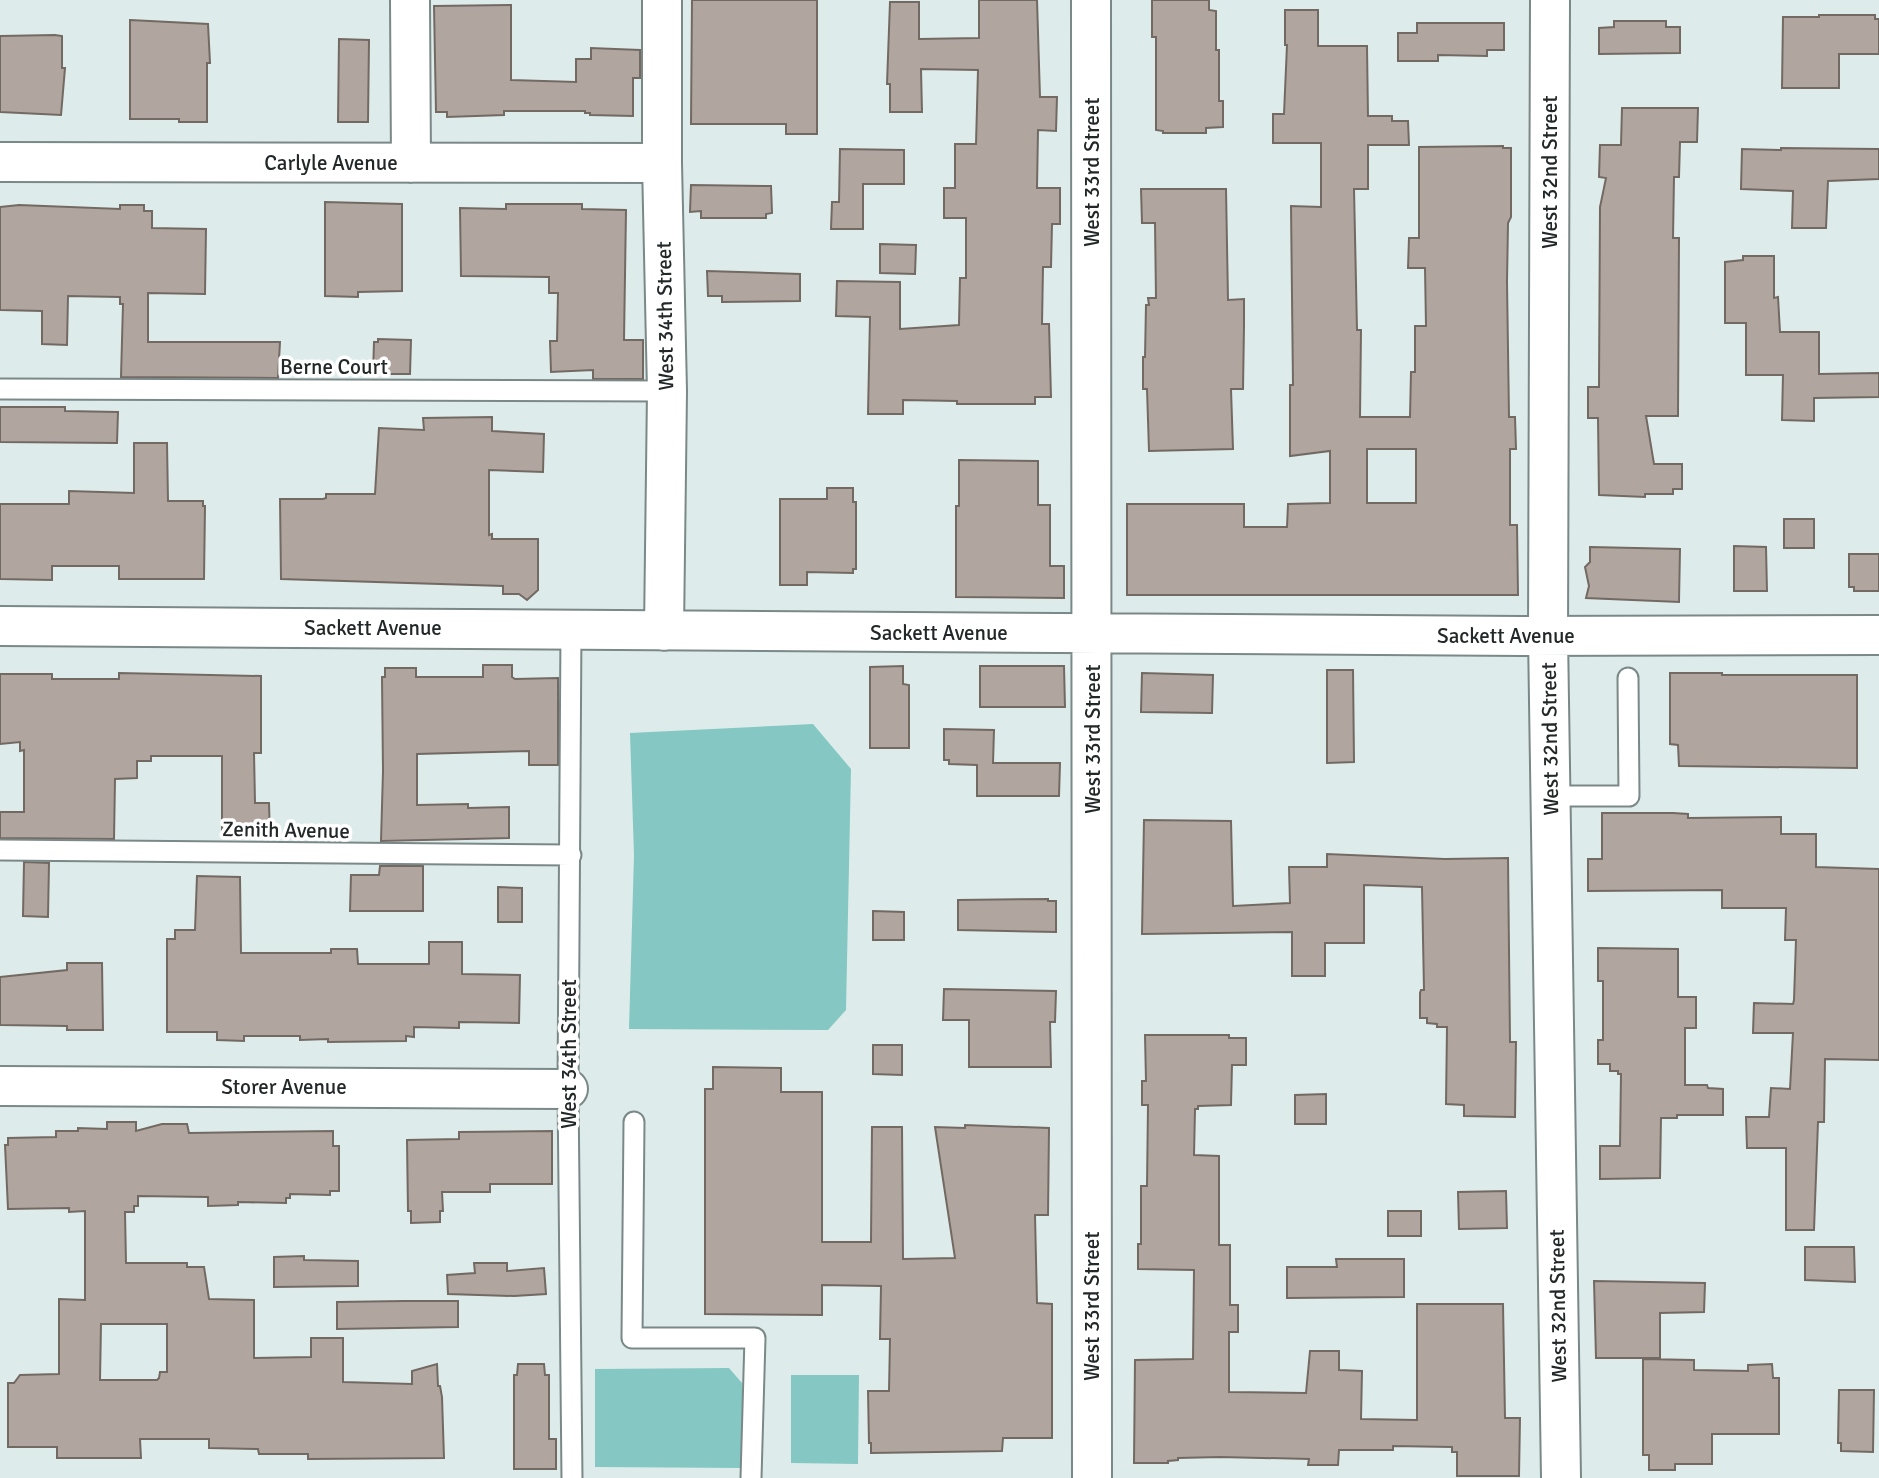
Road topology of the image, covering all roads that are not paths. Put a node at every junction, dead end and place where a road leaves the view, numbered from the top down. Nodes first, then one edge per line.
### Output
1 (410, 0) edge
2 (662, 0) edge
3 (1091, 0) edge
4 (1550, 0) edge
5 (0, 162) edge
6 (411, 163) junction
7 (662, 163) junction
8 (0, 388) edge
9 (667, 391) junction
10 (0, 626) edge
11 (571, 629) junction
12 (664, 631) junction
13 (1093, 633) junction
14 (1879, 635) edge
15 (1548, 636) junction
16 (1628, 678) dead end
17 (1550, 796) junction
18 (0, 850) edge
19 (571, 855) junction
20 (0, 1086) edge
21 (568, 1088) junction
22 (634, 1122) dead end
23 (572, 1478) edge
24 (751, 1478) edge
25 (1092, 1478) edge
26 (1561, 1478) edge

1 - 6 street
2 - 7 street, West 34th Street
3 - 13 street, West 33rd Street
4 - 15 street, West 32nd Street
5 - 6 street, Carlyle Avenue
6 - 7 street, Carlyle Avenue
7 - 9 street, West 34th Street
8 - 9 lane, Berne Court
9 - 12 street, West 34th Street
10 - 11 street, Sackett Avenue
11 - 12 street, Sackett Avenue
11 - 19 lane, West 34th Street
12 - 13 street, Sackett Avenue
13 - 15 street, Sackett Avenue
13 - 25 street, West 33rd Street
14 - 15 street, Sackett Avenue
15 - 17 street, West 32nd Street
16 - 17 lane
17 - 26 street, West 32nd Street
18 - 19 lane, Zenith Avenue
19 - 21 lane, West 34th Street
20 - 21 street, Storer Avenue
21 - 23 lane, West 34th Street
22 - 24 lane

